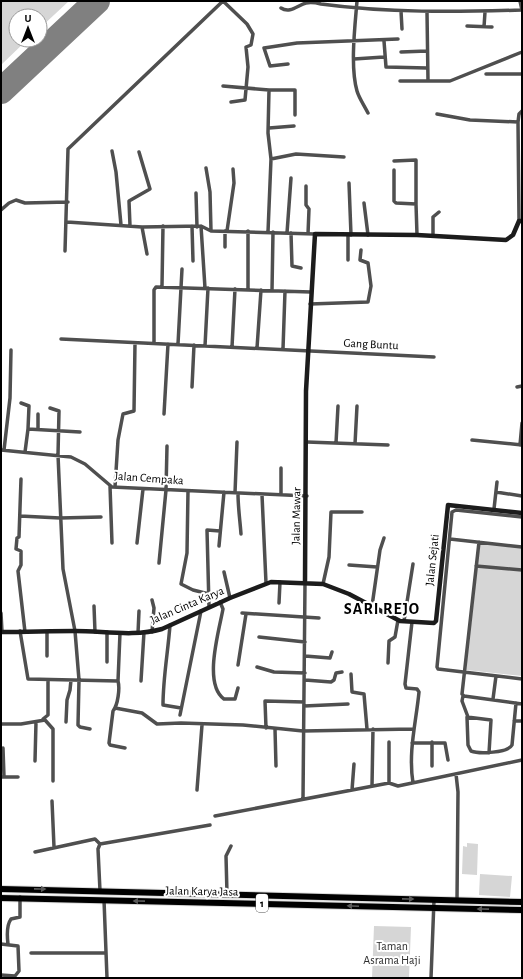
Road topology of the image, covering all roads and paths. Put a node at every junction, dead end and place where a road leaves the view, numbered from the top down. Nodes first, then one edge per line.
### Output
1 (223, 1) edge
2 (357, 1) edge
3 (520, 1) edge
4 (281, 8) dead end
5 (356, 8) junction
6 (522, 10) edge
7 (401, 11) junction
8 (427, 12) junction
9 (485, 12) junction
10 (467, 26) dead end
11 (484, 27) junction
12 (492, 27) dead end
13 (402, 29) dead end
14 (398, 39) dead end
15 (354, 41) junction
16 (384, 41) junction
17 (427, 51) junction
18 (401, 52) dead end
19 (522, 52) edge
20 (384, 57) junction
21 (354, 59) junction
22 (288, 64) dead end
23 (427, 68) junction
24 (486, 74) dead end
25 (522, 74) edge
26 (400, 81) dead end
27 (428, 82) junction
28 (223, 86) dead end
29 (246, 88) junction
30 (269, 90) junction
31 (231, 102) dead end
32 (522, 111) edge
33 (368, 112) dead end
34 (438, 114) dead end
35 (295, 115) dead end
36 (518, 122) junction
37 (294, 126) dead end
38 (269, 128) junction
39 (112, 151) dead end
40 (139, 152) dead end
41 (344, 157) dead end
42 (271, 159) junction
43 (394, 160) dead end
44 (206, 168) dead end
45 (233, 169) dead end
46 (394, 170) dead end
47 (291, 178) dead end
48 (349, 183) dead end
49 (306, 186) dead end
50 (196, 193) dead end
51 (68, 202) junction
52 (364, 203) dead end
53 (416, 204) junction
54 (1, 210) edge
55 (440, 212) dead end
56 (520, 221) edge
57 (67, 222) junction
58 (121, 225) junction
59 (130, 226) junction
60 (163, 226) junction
61 (192, 226) junction
62 (199, 226) junction
63 (142, 227) junction
64 (211, 230) junction
65 (226, 231) junction
66 (248, 231) junction
67 (270, 232) junction
68 (289, 233) junction
69 (308, 234) junction
70 (315, 234) junction
71 (350, 235) junction
72 (368, 235) junction
73 (417, 235) junction
74 (433, 236) junction
75 (225, 247) dead end
76 (361, 250) dead end
77 (66, 251) dead end
78 (148, 254) dead end
79 (348, 260) dead end
80 (193, 261) dead end
81 (301, 268) dead end
82 (182, 269) dead end
83 (162, 286) junction
84 (181, 287) junction
85 (206, 288) junction
86 (235, 289) junction
87 (248, 290) junction
88 (261, 290) junction
89 (272, 291) junction
90 (285, 292) junction
91 (311, 292) junction
92 (310, 304) junction
93 (61, 339) dead end
94 (135, 343) junction
95 (154, 343) junction
96 (168, 344) junction
97 (178, 344) junction
98 (194, 345) junction
99 (205, 346) junction
100 (232, 347) junction
101 (257, 348) junction
102 (283, 349) junction
103 (10, 350) dead end
104 (308, 351) junction
105 (434, 357) dead end
106 (522, 386) edge
107 (192, 387) dead end
108 (517, 387) dead end
109 (21, 403) dead end
110 (338, 406) dead end
111 (357, 406) dead end
112 (50, 408) dead end
113 (38, 414) dead end
114 (164, 414) dead end
115 (522, 423) edge
116 (38, 429) junction
117 (28, 430) junction
118 (58, 430) junction
119 (80, 432) dead end
120 (472, 440) dead end
121 (237, 442) dead end
122 (307, 442) junction
123 (336, 444) junction
124 (355, 444) junction
125 (388, 445) dead end
126 (521, 445) edge
127 (167, 446) dead end
128 (3, 450) edge
129 (25, 452) junction
130 (58, 455) junction
131 (281, 468) dead end
132 (21, 479) dead end
133 (497, 482) dead end
134 (110, 486) junction
135 (115, 487) junction
136 (144, 489) junction
137 (166, 490) junction
138 (188, 491) junction
139 (224, 492) junction
140 (496, 492) junction
141 (237, 493) junction
142 (262, 494) junction
143 (281, 495) junction
144 (307, 496) junction
145 (522, 496) edge
146 (494, 510) junction
147 (362, 512) dead end
148 (522, 513) edge
149 (20, 516) junction
150 (101, 516) dead end
151 (522, 517) edge
152 (60, 518) junction
153 (220, 531) junction
154 (241, 534) dead end
155 (384, 538) dead end
156 (450, 539) junction
157 (478, 542) junction
158 (112, 543) dead end
159 (137, 543) dead end
160 (219, 546) dead end
161 (522, 547) edge
162 (159, 564) dead end
163 (413, 564) dead end
164 (349, 565) dead end
165 (476, 566) junction
166 (377, 567) junction
167 (522, 570) edge
168 (224, 572) dead end
169 (280, 582) junction
170 (266, 583) junction
171 (305, 583) junction
172 (323, 584) junction
173 (209, 594) junction
174 (230, 598) junction
175 (152, 600) dead end
176 (220, 602) junction
177 (279, 603) dead end
178 (94, 606) dead end
179 (372, 606) junction
180 (209, 608) junction
181 (139, 611) dead end
182 (201, 611) junction
183 (1, 613) edge
184 (242, 614) dead end
185 (246, 614) junction
186 (305, 617) junction
187 (319, 618) dead end
188 (398, 620) junction
189 (404, 621) junction
190 (412, 622) junction
191 (170, 625) junction
192 (75, 631) junction
193 (2, 632) edge
194 (23, 632) junction
195 (47, 632) junction
196 (95, 632) junction
197 (107, 632) junction
198 (144, 632) junction
199 (152, 632) junction
200 (120, 633) junction
201 (138, 633) junction
202 (259, 637) dead end
203 (305, 642) junction
204 (332, 652) dead end
205 (47, 656) dead end
206 (305, 656) junction
207 (107, 662) dead end
208 (388, 663) dead end
209 (238, 665) dead end
210 (258, 667) dead end
211 (342, 672) dead end
212 (464, 672) junction
213 (305, 674) junction
214 (351, 674) dead end
215 (496, 676) junction
216 (522, 679) edge
217 (48, 680) junction
218 (71, 680) junction
219 (79, 680) junction
220 (305, 680) junction
221 (118, 681) junction
222 (141, 681) dead end
223 (238, 688) dead end
224 (463, 696) junction
225 (493, 699) junction
226 (516, 703) junction
227 (304, 704) junction
228 (348, 704) dead end
229 (522, 704) edge
230 (115, 708) junction
231 (181, 708) junction
232 (180, 715) dead end
233 (468, 716) junction
234 (43, 719) junction
235 (514, 720) junction
236 (36, 722) junction
237 (66, 722) dead end
238 (522, 722) edge
239 (1, 724) edge
240 (202, 725) junction
241 (266, 728) junction
242 (90, 729) dead end
243 (275, 729) junction
244 (367, 729) junction
245 (373, 729) junction
246 (413, 729) junction
247 (303, 730) junction
248 (389, 742) dead end
249 (432, 742) junction
250 (412, 743) junction
251 (3, 748) dead end
252 (125, 748) dead end
253 (489, 752) junction
254 (448, 760) dead end
255 (522, 760) edge
256 (35, 761) dead end
257 (354, 764) dead end
258 (276, 766) dead end
259 (432, 766) dead end
260 (456, 774) junction
261 (3, 777) edge
262 (18, 777) dead end
263 (53, 781) dead end
264 (388, 783) junction
265 (413, 783) junction
266 (372, 786) junction
267 (197, 790) dead end
268 (352, 790) junction
269 (303, 799) junction
270 (52, 801) dead end
271 (215, 816) dead end
272 (210, 825) dead end
273 (100, 844) junction
274 (231, 846) dead end
275 (54, 847) junction
276 (36, 852) dead end
277 (1, 889) edge
278 (100, 891) junction
279 (227, 894) junction
280 (288, 896) junction
281 (20, 897) junction
282 (1, 898) edge
283 (104, 900) junction
284 (434, 900) junction
285 (457, 900) junction
286 (522, 902) edge
287 (288, 904) junction
288 (434, 908) junction
289 (522, 910) edge
290 (1, 944) edge
291 (8, 944) junction
292 (31, 953) dead end
293 (106, 953) junction
294 (1, 975) edge
295 (107, 978) edge
296 (431, 978) edge

1 - 29 street
1 - 51 street
2 - 5 street
3 - 6 street
4 - 5 street
5 - 7 street
5 - 15 street
6 - 9 street
7 - 8 street
7 - 13 street
8 - 9 street
8 - 17 street
9 - 11 street
10 - 11 street
11 - 12 street
14 - 16 street
15 - 16 street
15 - 21 street
15 - 22 street
16 - 20 street
17 - 18 street
17 - 23 street
19 - 27 street
20 - 21 street
20 - 23 street
21 - 33 street
23 - 27 street
24 - 25 street
26 - 27 street
28 - 29 street
29 - 30 street
29 - 31 street
30 - 35 street
30 - 38 street
32 - 36 street
34 - 36 street
36 - 56 street
37 - 38 street
38 - 42 street
39 - 58 street
40 - 59 street
41 - 42 street
42 - 67 street
43 - 53 street
44 - 64 street
45 - 65 street
46 - 53 street
47 - 68 street
48 - 71 street
49 - 69 street
50 - 62 street
51 - 54 street
51 - 57 street
52 - 72 street
53 - 73 street
55 - 74 street
56 - 74 street
57 - 58 street
57 - 77 street
58 - 59 street
59 - 63 street
60 - 61 street
60 - 63 street
60 - 83 street
61 - 62 street
61 - 80 street
62 - 64 street
62 - 85 street
63 - 78 street
64 - 65 street
65 - 66 street
65 - 75 street
66 - 67 street
66 - 87 street
67 - 68 street
67 - 89 street
68 - 69 street
68 - 81 street
69 - 70 street
70 - 71 street
70 - 91 street, Jalan Mawar
71 - 72 street
71 - 79 street
72 - 73 street
73 - 74 street
76 - 92 street
82 - 84 street
83 - 84 street
83 - 95 street
84 - 85 street
84 - 97 street
85 - 86 street
85 - 99 street
86 - 87 street
86 - 100 street
87 - 88 street
88 - 89 street
88 - 101 street
89 - 90 street
90 - 91 street
90 - 102 street
91 - 92 street, Jalan Mawar
92 - 104 street, Jalan Mawar
93 - 94 street, Gang Buntu
94 - 95 street, Gang Buntu
94 - 135 street
95 - 96 street, Gang Buntu
96 - 97 street, Gang Buntu
96 - 114 street
97 - 98 street, Gang Buntu
98 - 99 street, Gang Buntu
98 - 107 street
99 - 100 street, Gang Buntu
100 - 101 street, Gang Buntu
101 - 102 street, Gang Buntu
102 - 104 street, Gang Buntu
103 - 128 street
104 - 105 street, Gang Buntu
104 - 122 street, Jalan Mawar
106 - 108 street
109 - 117 street
110 - 123 street
111 - 124 street
112 - 118 street
113 - 116 street
115 - 126 street
116 - 117 street
116 - 118 street
117 - 129 street
118 - 119 street
118 - 130 street
120 - 126 street
121 - 141 street
122 - 123 street
122 - 144 street, Jalan Mawar
123 - 124 street
124 - 125 street
127 - 137 street
128 - 129 street, Jalan Cempaka
129 - 130 street, Jalan Cempaka
130 - 134 street, Jalan Cempaka
130 - 152 street
131 - 143 street
132 - 149 street
133 - 140 street
134 - 135 street, Jalan Cempaka
134 - 158 street
135 - 136 street, Jalan Cempaka
136 - 137 street, Jalan Cempaka
136 - 159 street
137 - 138 street, Jalan Cempaka
137 - 162 street
138 - 139 street, Jalan Cempaka
138 - 173 street
139 - 141 street, Jalan Cempaka
139 - 153 street
140 - 145 street
140 - 146 street
141 - 142 street, Jalan Cempaka
141 - 154 street
142 - 143 street, Jalan Cempaka
142 - 170 street
143 - 144 street, Jalan Cempaka
144 - 171 street, Jalan Mawar
146 - 148 street
146 - 190 street, Jalan Sejati
147 - 172 street
149 - 152 street
149 - 194 street
150 - 152 street
151 - 156 street
152 - 192 street
153 - 160 street
153 - 173 street
155 - 166 street
156 - 157 street
156 - 212 street
157 - 161 street
157 - 165 street
163 - 189 street
164 - 166 street
165 - 167 street
165 - 212 street
166 - 179 street
168 - 174 street
169 - 170 street, Jalan Cinta Karya
169 - 171 street, Jalan Cinta Karya
169 - 177 street
170 - 174 street, Jalan Cinta Karya
171 - 172 street, Jalan Sejati
171 - 186 street, Jalan Mawar
172 - 179 street, Jalan Sejati
173 - 180 street
174 - 176 street, Jalan Cinta Karya
175 - 199 street
176 - 180 street, Jalan Cinta Karya
176 - 223 street
178 - 196 street
179 - 188 street, Jalan Sejati
180 - 182 street, Jalan Cinta Karya
181 - 201 street
182 - 191 street, Jalan Cinta Karya
182 - 231 street
183 - 193 street
184 - 185 street
185 - 186 street
185 - 209 street
186 - 187 street
186 - 203 street, Jalan Mawar
188 - 189 street, Jalan Sejati
188 - 208 street
189 - 190 street, Jalan Sejati
190 - 246 street
191 - 199 street, Jalan Cinta Karya
191 - 231 street
192 - 195 street, Jalan Cinta Karya
192 - 196 street, Jalan Cinta Karya
192 - 219 street
193 - 194 street, Jalan Cinta Karya
194 - 195 street, Jalan Cinta Karya
194 - 217 street
195 - 205 street
196 - 197 street, Jalan Cinta Karya
197 - 200 street, Jalan Cinta Karya
197 - 207 street
198 - 199 street, Jalan Cinta Karya
198 - 201 street, Jalan Cinta Karya
198 - 222 street
200 - 201 street, Jalan Cinta Karya
200 - 221 street
202 - 203 street
203 - 206 street, Jalan Mawar
204 - 206 street
206 - 213 street, Jalan Mawar
210 - 213 street
211 - 220 street
212 - 215 street
212 - 224 street
213 - 220 street, Jalan Mawar
214 - 244 street
215 - 216 street
215 - 225 street
217 - 218 street
217 - 234 street
218 - 219 street
218 - 237 street
219 - 221 street
219 - 242 street
220 - 227 street, Jalan Mawar
221 - 230 street
224 - 225 street
224 - 233 street
225 - 226 street
226 - 229 street
226 - 235 street
227 - 228 street
227 - 241 street
227 - 247 street, Jalan Mawar
230 - 240 street
230 - 252 street
231 - 232 street
233 - 253 street
233 - 253 street
234 - 236 street
234 - 263 street
235 - 238 street
235 - 253 street
236 - 239 street
236 - 256 street
240 - 241 street
240 - 267 street
241 - 243 street
243 - 247 street
243 - 258 street
244 - 245 street
244 - 247 street
245 - 246 street
245 - 266 street
246 - 250 street
247 - 269 street, Jalan Mawar
248 - 264 street
249 - 250 street
249 - 254 street
249 - 259 street
250 - 265 street
251 - 261 street
255 - 260 street
257 - 268 street
260 - 265 street
260 - 285 street
261 - 262 street
264 - 265 street
264 - 266 street
266 - 268 street
268 - 269 street
269 - 271 street
270 - 275 street
272 - 273 street
273 - 275 street
273 - 278 street
274 - 279 street
275 - 276 street
277 -> 278 highway, Jalan Karya Jasa / 1
278 - 279 highway, Jalan Karya Jasa / 1
279 - 280 highway, Jalan Karya Jasa / 1
280 -> 284 highway, Jalan Karya Jasa / 1
280 - 287 highway
281 - 282 highway, Jalan Karya Jasa / 1
281 - 283 highway, Jalan Karya Jasa / 1
281 - 291 street
287 -> 283 highway, Jalan Karya Jasa / 1
283 - 293 street
284 - 285 highway, Jalan Karya Jasa / 1
284 - 288 street
285 - 286 highway, Jalan Karya Jasa / 1
288 -> 287 highway, Jalan Karya Jasa / 1
289 -> 288 highway, Jalan Karya Jasa / 1
288 - 296 street
290 - 291 street
291 - 294 street
292 - 293 street
293 - 295 street

